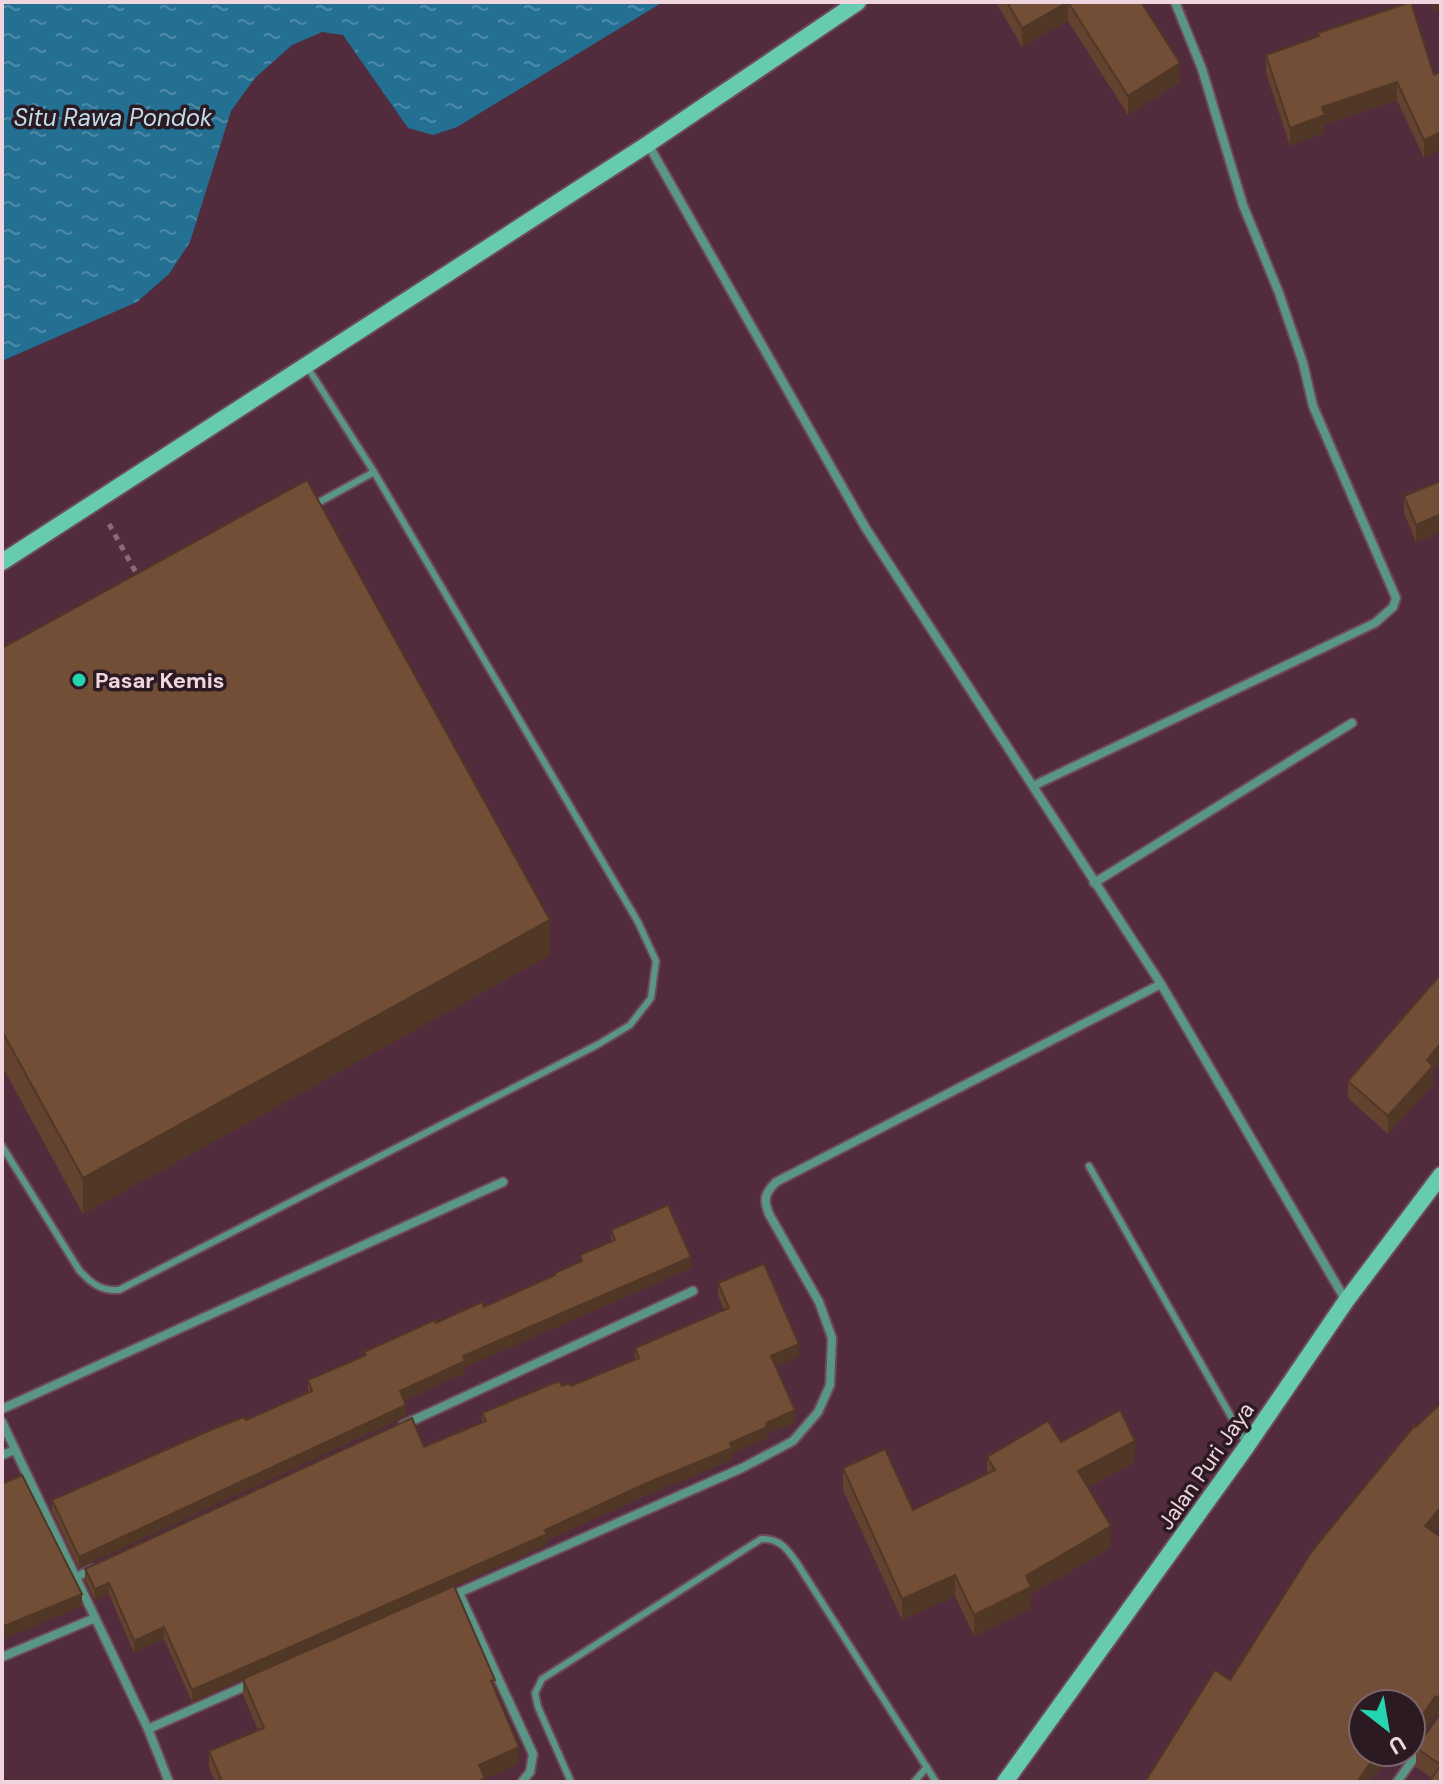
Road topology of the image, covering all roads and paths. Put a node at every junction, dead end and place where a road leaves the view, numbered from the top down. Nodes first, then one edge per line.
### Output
1 (858, 2) edge
2 (1175, 2) edge
3 (648, 144) junction
4 (306, 365) junction
5 (374, 472) junction
6 (96, 501) junction
7 (304, 511) edge
8 (2, 562) edge
9 (142, 583) edge
10 (1352, 723) dead end
11 (1033, 786) junction
12 (1094, 883) junction
13 (1161, 984) junction
14 (2, 1146) edge
15 (1089, 1166) dead end
16 (1441, 1175) edge
17 (503, 1182) dead end
18 (693, 1291) dead end
19 (1346, 1301) junction
20 (2, 1409) edge
21 (2, 1422) edge
22 (391, 1431) edge
23 (1247, 1446) junction
24 (15, 1450) junction
25 (2, 1455) edge
26 (105, 1563) edge
27 (76, 1577) junction
28 (459, 1593) junction
29 (444, 1599) edge
30 (95, 1618) junction
31 (2, 1657) edge
32 (261, 1679) edge
33 (148, 1729) junction
34 (1432, 1732) edge
35 (927, 1767) junction
36 (169, 1782) edge
37 (522, 1782) edge
38 (571, 1782) edge
39 (914, 1782) edge
40 (936, 1782) edge
41 (1005, 1782) edge
42 (1397, 1782) edge

1 - 3 street
2 - 11 street
3 - 4 street
3 - 11 street
4 - 5 lane
4 - 6 street
5 - 7 lane
5 - 14 lane
6 - 8 street
6 - 9 path
10 - 12 street
11 - 12 street
12 - 13 street
13 - 19 street
13 - 28 street
15 - 23 lane
16 - 19 street, Jalan Puri Jaya
17 - 20 street
18 - 22 street
19 - 23 street, Jalan Puri Jaya
21 - 24 street
23 - 41 street, Jalan Puri Jaya
24 - 25 street
24 - 27 street
26 - 27 street
27 - 30 street
28 - 29 street
28 - 37 street
30 - 31 street
30 - 33 street
32 - 33 street
33 - 36 street
34 - 42 street
35 - 38 lane
35 - 39 lane
35 - 40 lane

